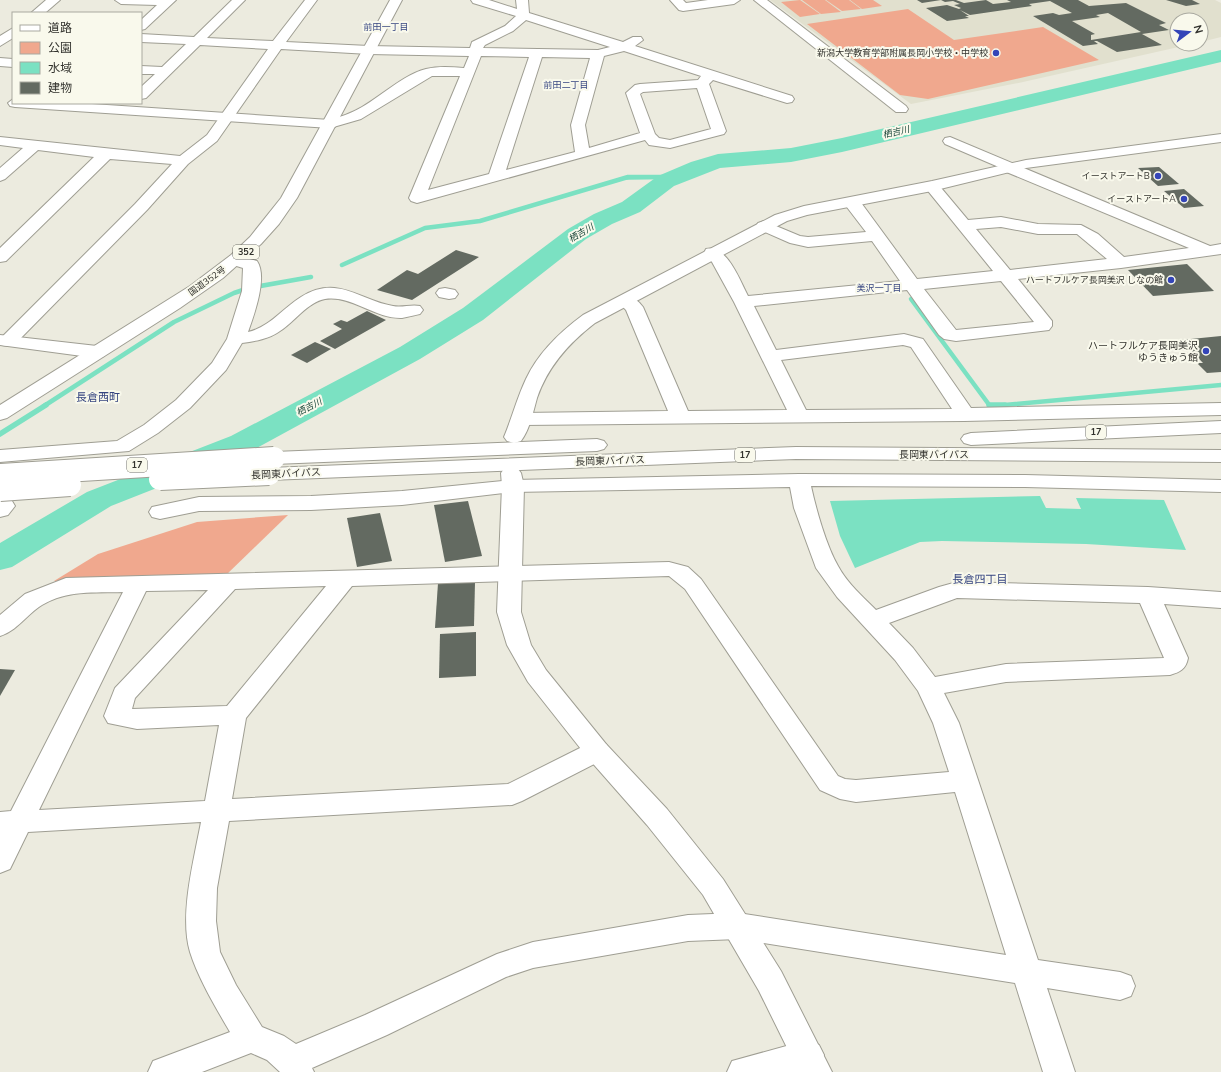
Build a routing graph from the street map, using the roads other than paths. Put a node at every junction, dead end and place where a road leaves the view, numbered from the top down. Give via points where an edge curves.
1 (54, 0) edge
2 (121, 0) edge
3 (239, 0) edge
4 (311, 0) edge
5 (396, 0) edge
6 (477, 0) edge
7 (522, 0) edge
8 (676, 0) edge
9 (734, 0) edge
10 (760, 0) edge
11 (169, 1) edge
12 (38, 12) edge
13 (523, 14) junction
14 (142, 25) edge
15 (12, 33) edge
16 (142, 38) edge
17 (637, 40) dead end
18 (199, 41) junction
19 (0, 42) edge
20 (277, 46) junction
21 (624, 47) junction
22 (369, 50) junction
23 (477, 51) junction
24 (537, 52) junction
25 (598, 54) junction
26 (0, 62) edge
27 (12, 63) edge
28 (142, 70) edge
29 (166, 71) junction
30 (467, 72) junction
31 (704, 73) junction
32 (783, 87) dead end
33 (142, 94) edge
34 (0, 102) edge
35 (12, 103) edge
36 (43, 104) edge
37 (129, 107) edge
38 (901, 109) dead end
39 (226, 118) junction
40 (330, 124) junction
41 (648, 135) junction
42 (1221, 138) edge
43 (0, 141) edge
44 (950, 141) dead end
45 (34, 146) junction
46 (106, 154) junction
47 (583, 154) junction
48 (183, 161) junction
49 (1011, 168) junction
50 (0, 176) edge
51 (496, 176) junction
52 (932, 186) junction
53 (851, 202) junction
54 (963, 225) junction
55 (764, 226) junction
56 (876, 236) junction
57 (1217, 252) edge
58 (712, 253) junction
59 (0, 257) edge
60 (236, 260) junction
61 (1121, 263) junction
62 (1005, 276) junction
63 (912, 285) junction
64 (626, 301) junction
65 (743, 302) junction
66 (414, 310) dead end
67 (236, 339) junction
68 (4, 341) edge
69 (97, 352) junction
70 (770, 356) junction
71 (1221, 409) edge
72 (1, 413) edge
73 (964, 415) junction
74 (680, 416) junction
75 (800, 417) junction
76 (522, 419) junction
77 (1221, 427) edge
78 (514, 438) dead end
79 (971, 439) junction
80 (1221, 441) edge
81 (0, 456) edge
82 (1221, 456) edge
83 (679, 458) junction
84 (272, 466) junction
85 (1221, 468) edge
86 (0, 474) edge
87 (512, 479) junction
88 (798, 480) junction
89 (1221, 486) edge
90 (1, 502) edge
91 (160, 512) dead end
92 (511, 572) junction
93 (345, 579) junction
94 (227, 582) junction
95 (138, 585) junction
96 (1148, 595) junction
97 (1221, 600) edge
98 (872, 621) junction
99 (0, 628) edge
100 (929, 686) junction
101 (234, 716) junction
102 (597, 751) junction
103 (965, 782) junction
104 (217, 811) junction
105 (10, 823) edge
106 (0, 861) edge
107 (738, 926) junction
108 (1027, 972) junction
109 (1120, 986) dead end
110 (251, 1038) junction
111 (812, 1064) edge
112 (295, 1067) edge
113 (164, 1072) edge
114 (743, 1072) edge
115 (1059, 1072) edge

1 - 12 main road
2 - 11 main road
3 - 18 main road
4 - 20 main road
5 - 22 main road, 国道352号 / 352
6 - 13 main road
7 - 13 main road
8 - 9 main road via 683,7
10 - 38 main road
11 - 14 main road
13 - 21 main road
13 - 23 main road via 511,28 476,45
15 - 19 main road
16 - 18 main road
17 - 21 main road
18 - 20 main road
18 - 29 main road
20 - 22 main road
20 - 39 main road
21 - 25 main road
21 - 31 main road
22 - 23 main road
22 - 40 main road, 国道352号 / 352
23 - 24 main road
23 - 30 main road
24 - 25 main road
24 - 51 main road
25 - 47 main road via 578,125
26 - 27 main road
28 - 29 main road
29 - 33 main road
30 - 40 main road via 428,72 354,118
30 - 51 main road via 417,198
31 - 32 main road via 787,98
31 - 41 main road via 640,88 633,93
31 - 41 main road via 719,131 670,144 654,142
34 - 35 main road
36 - 37 main road
37 - 39 main road
39 - 40 main road
39 - 48 main road via 212,138
40 - 60 main road, 国道352号 / 352 via 274,222
41 - 47 main road
42 - 49 main road
43 - 45 main road
44 - 49 main road
45 - 46 main road
45 - 50 main road
46 - 48 main road
46 - 59 main road
47 - 51 main road
48 - 68 main road via 141,207
49 - 52 main road
49 - 57 main road
52 - 53 main road
52 - 54 main road
53 - 55 main road via 804,211
53 - 56 main road
54 - 61 main road via 1008,222 1038,229 1082,230
54 - 62 main road
55 - 56 main road via 796,240 808,242
55 - 58 main road
56 - 63 main road
57 - 61 main road
58 - 64 main road
58 - 65 main road via 719,259
60 - 67 main road via 251,266 251,288
60 - 69 main road, 国道352号 / 352 via 188,295
61 - 62 main road
62 - 63 main road
62 - 63 main road via 1043,321 1043,326 950,335
63 - 65 main road
64 - 74 main road via 634,307
64 - 76 main road via 589,319 570,333 550,356 536,378
65 - 70 main road
66 - 67 main road via 400,313 348,294 322,294 306,302 268,331
67 - 81 main road via 219,366 183,404 152,429 122,447 63,458
68 - 69 main road
69 - 72 main road, 国道352号 / 352
70 - 73 main road via 904,339 917,343 960,404
70 - 75 main road
71 - 73 main road
73 - 75 main road
74 - 75 main road
74 - 76 main road
76 - 78 main road
77 - 79 main road, 17
79 - 80 main road, 長岡東バイパス / 17
79 - 84 main road, 長岡東バイパス / 17 via 624,444
82 - 83 main road, 長岡東バイパス / 17 via 796,453
83 - 84 main road, 長岡東バイパス / 17
83 - 85 main road, 17 via 1076,463
84 - 86 main road, 長岡東バイパス / 17, bridge
84 - 90 main road, 長岡東バイパス / 17, bridge via 113,482
87 - 88 main road
87 - 91 main road via 395,498 311,503 199,504
87 - 92 main road
88 - 89 main road via 1025,481
88 - 98 main road via 805,508 828,568 845,592
92 - 93 main road
92 - 102 main road via 509,612 519,645 537,676
92 - 103 main road via 669,569 680,572 693,584 829,783 840,789 856,791
93 - 94 main road
93 - 101 main road
94 - 95 main road
94 - 101 main road via 124,694 117,716 137,720
95 - 99 main road via 66,586 33,600
95 - 105 main road
96 - 97 main road
96 - 98 main road via 957,590
96 - 100 main road via 1176,658 1175,663 1170,666 1006,673
98 - 100 main road via 904,654
100 - 103 main road via 946,723
101 - 104 main road
102 - 104 main road via 512,794
102 - 107 main road via 657,817 713,887
103 - 108 main road
104 - 105 main road
104 - 110 main road via 203,888 201,921 205,952 225,995
105 - 106 main road
107 - 108 main road
107 - 111 main road via 770,981
107 - 112 main road via 688,928 533,956 496,967
108 - 109 main road
108 - 115 main road
110 - 112 main road via 276,1046
110 - 113 main road
111 - 114 main road

